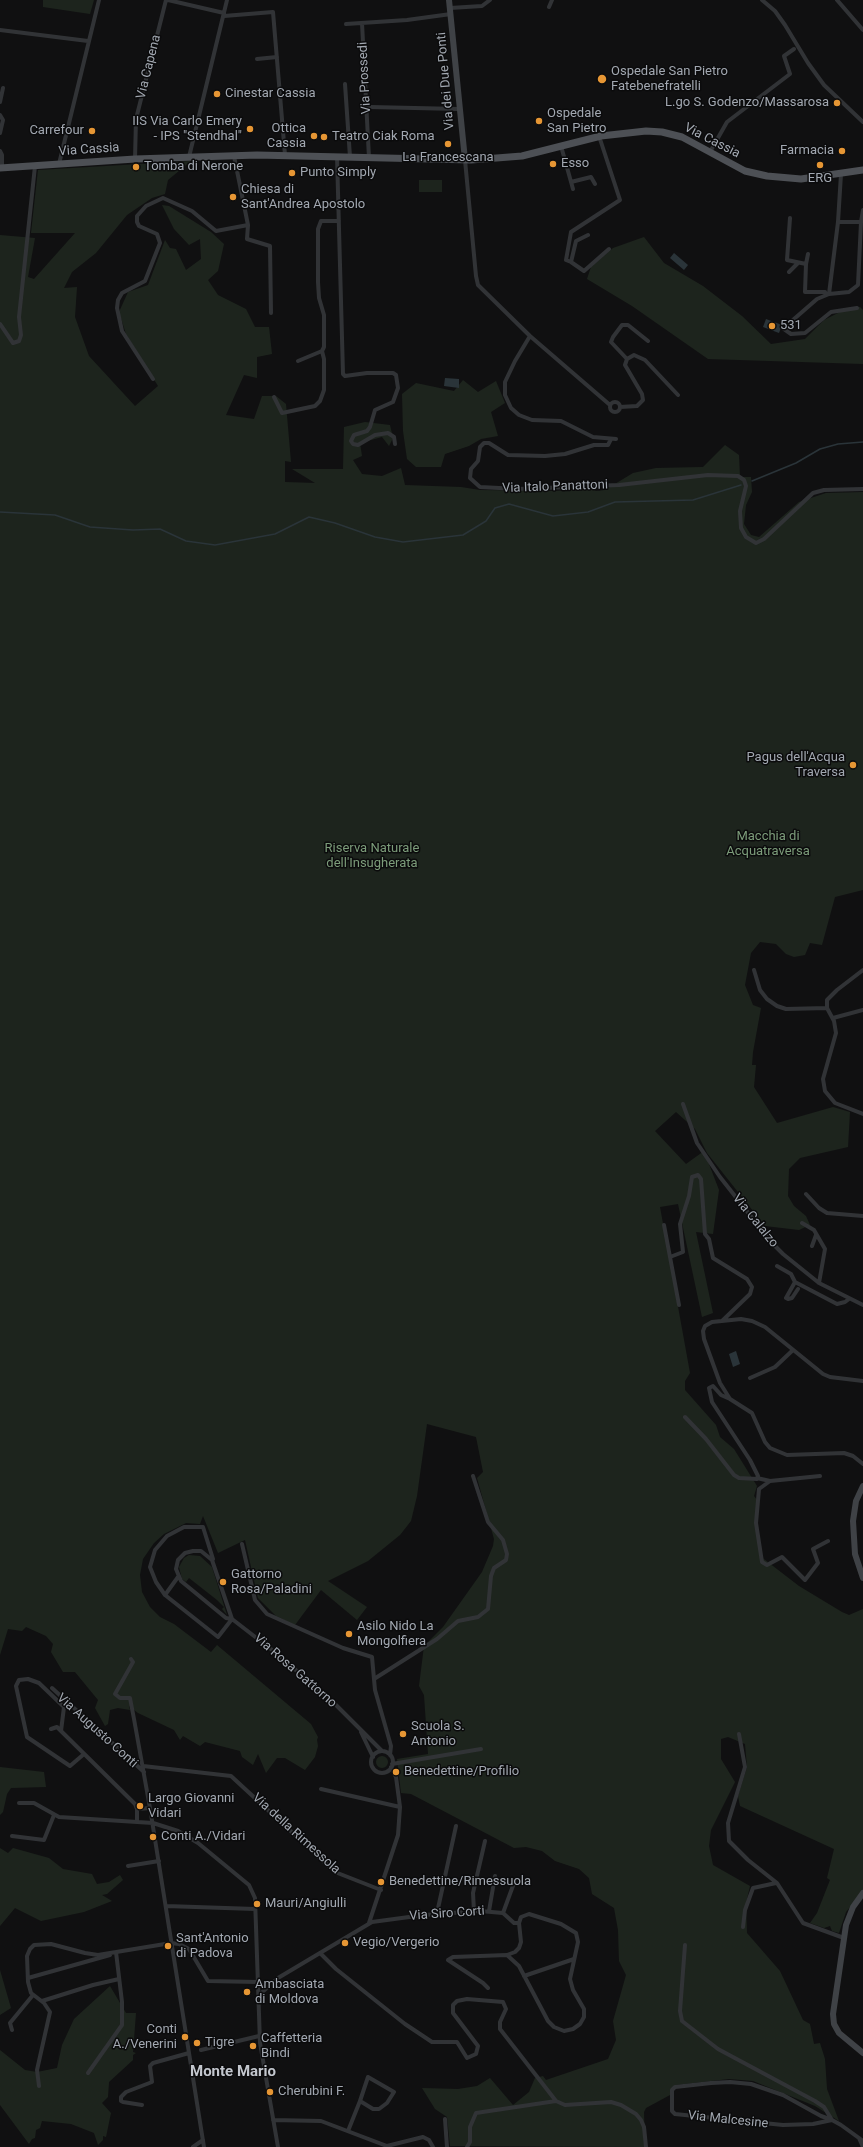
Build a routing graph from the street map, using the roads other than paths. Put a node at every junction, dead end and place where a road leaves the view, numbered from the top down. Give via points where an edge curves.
1 (99, 0) edge
2 (167, 0) edge
3 (227, 0) edge
4 (449, 0) edge
5 (490, 0) edge
6 (552, 0) edge
7 (762, 0) edge
8 (837, 0) edge
9 (549, 7) dead end
10 (450, 11) junction
11 (224, 14) junction
12 (362, 23) junction
13 (346, 24) dead end
14 (0, 30) edge
15 (863, 30) edge
16 (88, 41) junction
17 (794, 49) dead end
18 (277, 57) junction
19 (257, 59) dead end
20 (345, 84) dead end
21 (3, 88) dead end
22 (0, 102) edge
23 (370, 107) dead end
24 (459, 109) junction
25 (0, 115) edge
26 (863, 122) edge
27 (0, 133) edge
28 (599, 136) junction
29 (561, 146) junction
30 (0, 151) edge
31 (710, 152) junction
32 (285, 155) junction
33 (234, 156) junction
34 (337, 156) junction
35 (189, 157) junction
36 (350, 157) junction
37 (369, 158) junction
38 (135, 159) junction
39 (465, 160) junction
40 (59, 164) junction
41 (35, 166) junction
42 (1, 168) edge
43 (863, 170) edge
44 (841, 174) junction
45 (571, 182) junction
46 (595, 184) dead end
47 (573, 189) dead end
48 (863, 210) edge
49 (790, 218) dead end
50 (339, 221) junction
51 (838, 222) junction
52 (860, 222) junction
53 (248, 225) junction
54 (588, 235) dead end
55 (609, 249) dead end
56 (808, 254) dead end
57 (571, 262) junction
58 (798, 263) junction
59 (806, 264) junction
60 (789, 272) dead end
61 (828, 295) junction
62 (857, 308) dead end
63 (271, 313) dead end
64 (0, 324) edge
65 (530, 336) junction
66 (648, 341) dead end
67 (322, 352) junction
68 (627, 359) junction
69 (298, 361) dead end
70 (153, 379) dead end
71 (678, 395) dead end
72 (274, 397) dead end
73 (610, 405) junction
74 (620, 407) junction
75 (395, 444) dead end
76 (863, 489) edge
77 (754, 970) dead end
78 (863, 970) edge
79 (827, 1008) junction
80 (863, 1010) edge
81 (833, 1018) junction
82 (683, 1104) dead end
83 (863, 1114) edge
84 (806, 1194) dead end
85 (863, 1216) edge
86 (802, 1223) dead end
87 (664, 1225) dead end
88 (816, 1235) junction
89 (812, 1246) dead end
90 (670, 1257) junction
91 (778, 1266) dead end
92 (795, 1282) junction
93 (819, 1283) junction
94 (798, 1289) dead end
95 (849, 1299) junction
96 (679, 1305) dead end
97 (863, 1305) edge
98 (722, 1321) junction
99 (793, 1350) junction
100 (750, 1378) dead end
101 (863, 1381) edge
102 (730, 1399) junction
103 (685, 1417) dead end
104 (863, 1464) edge
105 (474, 1476) dead end
106 (820, 1476) dead end
107 (757, 1478) junction
108 (770, 1481) junction
109 (863, 1486) edge
110 (828, 1541) dead end
111 (242, 1544) dead end
112 (214, 1563) junction
113 (178, 1577) junction
114 (863, 1578) edge
115 (165, 1595) junction
116 (232, 1618) junction
117 (131, 1658) dead end
118 (374, 1679) junction
119 (52, 1688) dead end
120 (357, 1726) junction
121 (51, 1729) dead end
122 (61, 1731) junction
123 (739, 1734) dead end
124 (481, 1749) dead end
125 (382, 1751) junction
126 (84, 1754) junction
127 (390, 1755) junction
128 (372, 1757) junction
129 (392, 1765) junction
130 (143, 1766) junction
131 (144, 1773) junction
132 (321, 1789) dead end
133 (19, 1803) dead end
134 (400, 1807) junction
135 (150, 1808) junction
136 (137, 1809) junction
137 (54, 1815) junction
138 (137, 1822) junction
139 (153, 1823) junction
140 (456, 1826) dead end
141 (12, 1836) dead end
142 (485, 1842) dead end
143 (159, 1861) junction
144 (128, 1866) dead end
145 (495, 1876) dead end
146 (514, 1883) dead end
147 (777, 1883) junction
148 (381, 1890) junction
149 (863, 1893) edge
150 (166, 1906) junction
151 (255, 1908) junction
152 (474, 1911) junction
153 (489, 1911) junction
154 (504, 1913) junction
155 (437, 1914) junction
156 (519, 1923) junction
157 (367, 1925) junction
158 (743, 1926) dead end
159 (844, 1938) junction
160 (172, 1943) junction
161 (685, 1945) dead end
162 (116, 1952) junction
163 (321, 1954) junction
164 (507, 1955) junction
165 (574, 1959) junction
166 (524, 1976) junction
167 (28, 1978) junction
168 (119, 1979) junction
169 (258, 1982) junction
170 (488, 1988) dead end
171 (33, 1995) junction
172 (259, 1995) junction
173 (42, 2001) junction
174 (12, 2030) dead end
175 (260, 2036) junction
176 (201, 2050) dead end
177 (189, 2053) junction
178 (863, 2053) edge
179 (88, 2073) dead end
180 (39, 2086) dead end
181 (360, 2101) junction
182 (556, 2101) junction
183 (142, 2105) dead end
184 (445, 2119) dead end
185 (273, 2120) junction
186 (832, 2120) junction
187 (348, 2131) junction
188 (859, 2138) junction
189 (202, 2140) junction
190 (863, 2141) edge
191 (193, 2147) edge
192 (204, 2147) edge
193 (278, 2147) edge
194 (433, 2147) edge
195 (447, 2147) edge
196 (467, 2147) edge
197 (646, 2147) edge
198 (862, 2147) edge

1 - 16 street
2 - 11 street
2 - 38 street, Via Capena via 136,119
3 - 11 street
4 - 10 street, Via dei Due Ponti
5 - 10 street via 482,6
6 - 9 street
7 - 26 street via 778,15 824,85
8 - 15 street
10 - 12 street
10 - 24 street, Via dei Due Ponti
11 - 18 street via 273,12
11 - 35 street
12 - 13 street
12 - 37 street, Via Prossedi
14 - 16 street
16 - 40 street
17 - 31 street via 784,56 790,74 727,122
18 - 19 street
18 - 32 street
20 - 36 street
21 - 22 street
23 - 24 street
24 - 39 street, Via dei Due Ponti
25 - 27 street via 3,120
28 - 29 main road, Via Cassia
28 - 31 main road, Via Cassia via 630,132 662,132 682,137
28 - 57 street via 620,200 571,232 565,258
29 - 39 main road, Via Cassia via 522,156
29 - 45 street
30 - 42 street
31 - 44 main road, Via Cassia via 745,171 767,176 798,179
32 - 33 main road, Via Cassia
32 - 34 main road, Via Cassia
33 - 35 main road, Via Cassia
33 - 53 street
34 - 36 main road, Via Cassia
34 - 50 street
35 - 38 main road, Via Cassia
36 - 37 main road, Via Cassia
37 - 39 main road, Via Cassia
38 - 40 main road, Via Cassia
39 - 65 street via 477,280 484,293
40 - 41 main road, Via Cassia
41 - 42 main road, Via Cassia
41 - 64 street via 19,318 22,335 19,340 13,343
43 - 44 main road, Via Cassia
44 - 51 street
45 - 46 street via 591,177
45 - 47 street
48 - 52 street
49 - 58 street via 787,260
50 - 67 street via 321,221 318,229 319,298 324,314
50 - 75 street via 344,374 345,376 393,373 396,375 398,388 393,402 375,410 367,431 354,435 351,441 358,445 375,435 388,432 394,437
51 - 52 street
51 - 61 street
52 - 61 street via 858,284 849,292
53 - 63 street via 247,239 270,246
53 - 70 street via 216,231 192,211 163,198 146,206 138,214 136,221 139,226 157,234 160,243 145,281 124,291 118,298 117,308 122,331
54 - 57 street via 576,241
55 - 57 street via 584,271
56 - 59 street
58 - 59 street
58 - 60 street
59 - 61 street via 804,290 809,293 825,292
61 - 62 street via 818,299 786,326 785,332 805,333 831,312
65 - 73 street
65 - 76 street, Via Italo Panattoni via 505,382 505,395 511,408 525,418 561,421 584,434 613,439 608,445 594,445 565,454 545,456 508,455 486,443 480,447 478,461 471,469 470,475 472,481 480,487 518,490 619,485 708,475 735,476 743,479 746,488 740,511 741,528 748,539 758,543 813,493
66 - 68 street via 628,325 622,325 611,342
67 - 69 street
67 - 72 street via 324,390 315,406 282,413
68 - 71 street via 635,355 643,358
68 - 74 street via 626,367 643,399 636,406
73 - 74 street via 615,402
73 - 74 street via 613,412 618,411
77 - 79 street via 760,990 777,1006 786,1009
78 - 79 street via 830,996
79 - 81 street
80 - 81 street
81 - 83 street via 836,1036 824,1072 824,1088 835,1103
82 - 93 street, Via Calalzo via 697,1143 720,1177 772,1243
84 - 85 street via 827,1213
86 - 88 street via 811,1228
87 - 90 street
88 - 89 street
88 - 93 street via 825,1252
90 - 96 street
90 - 98 street via 683,1252 680,1224 692,1177 698,1175 702,1179 705,1234 709,1239 713,1258 747,1279 752,1287 750,1294
91 - 92 street via 791,1274
92 - 94 street via 786,1298 792,1298
92 - 95 street via 837,1304
93 - 95 street, Via Calalzo
95 - 97 street, Via Calalzo
98 - 99 street via 741,1319 756,1322
98 - 102 street via 707,1325 703,1336 720,1383
99 - 100 street via 775,1367
99 - 101 street via 826,1376
102 - 104 street via 752,1413 765,1442 776,1452 792,1455 840,1453 853,1456
102 - 107 street via 721,1395 713,1386 709,1388 712,1402 750,1460
103 - 107 street via 734,1475 739,1478
105 - 118 street via 488,1522 503,1540 506,1554 506,1560 494,1568 490,1576 488,1609 478,1617 458,1621 437,1639
106 - 108 street
107 - 108 street
108 - 110 street via 758,1489 756,1523 762,1562 767,1565 782,1557 805,1580 818,1563 813,1549
109 - 114 street via 856,1501 853,1521 855,1554
111 - 118 street via 254,1597 262,1609 270,1616 342,1648 371,1655
112 - 113 street via 202,1552 187,1552 177,1564
112 - 115 street via 203,1527 189,1526 170,1533 158,1545 150,1564 152,1575
112 - 116 street
113 - 115 street
113 - 116 street, Via Rosa Gattorno via 226,1618
115 - 116 street via 218,1637
116 - 120 street, Via Rosa Gattorno via 294,1668
117 - 130 street, Via Augusto Conti via 133,1662 115,1694 120,1698 130,1698
118 - 127 street via 391,1746
119 - 131 street, Via Augusto Conti
120 - 125 street, Via Rosa Gattorno
120 - 128 street, Via Rosa Gattorno
121 - 122 street via 57,1727
122 - 126 street
122 - 126 street via 63,1706 37,1682 28,1678 19,1680 16,1686 27,1737 70,1766
123 - 147 street via 745,1768 728,1823 728,1839 735,1848
124 - 129 street
125 - 127 street
125 - 128 street
126 - 136 street
127 - 129 street
128 - 129 street via 372,1764 377,1771 386,1772
129 - 134 street
130 - 131 street, Via Augusto Conti
130 - 148 street, Via della Rimessola via 231,1776 335,1872
131 - 135 street, Via Augusto Conti
132 - 134 street
133 - 137 street via 34,1803
134 - 148 street via 397,1841
135 - 136 street
135 - 139 street, Via Augusto Conti
136 - 138 street
137 - 138 street
137 - 141 street via 44,1840
138 - 139 street
139 - 143 street
139 - 151 street via 190,1836 235,1873 251,1889 255,1898
140 - 155 street
142 - 152 street via 473,1893
143 - 144 street
143 - 150 street
145 - 153 street
146 - 154 street
147 - 158 street via 753,1888 745,1910
147 - 159 street via 803,1922
148 - 157 street
149 - 159 street via 849,1914
150 - 151 street
150 - 160 street
151 - 169 street
152 - 153 street, Via Siro Corti
152 - 155 street, Via Siro Corti
153 - 154 street, Via Siro Corti
154 - 156 street, Via Siro Corti
155 - 157 street, Via Siro Corti via 380,1920
156 - 164 street via 519,1948
156 - 165 street via 521,1917 529,1914 572,1930 576,1933 578,1942
157 - 163 street, Via Siro Corti
159 - 178 street via 834,2021 842,2037
160 - 162 street
160 - 169 street via 181,1944 189,1949 208,1981
160 - 177 street
161 - 186 street, Via Malcesine via 680,2011 682,2021 718,2049 815,2101 824,2107
162 - 167 street
162 - 167 street via 92,1954 51,1944 37,1944 28,1953
162 - 168 street
163 - 172 street, Via Siro Corti via 275,1980
163 - 182 street via 383,2008 428,2040 439,2043 457,2042 465,2057 474,2056 478,2046 454,2013 452,2006 464,1999 500,2001 506,2008 500,2029
164 - 166 street via 517,1964
164 - 170 street via 453,1957 448,1960 483,1982
165 - 166 street
165 - 166 street via 571,1982 585,2014 580,2024 573,2029 561,2031 550,2023
167 - 171 street
168 - 173 street
168 - 179 street via 122,2026
169 - 172 street
171 - 173 street
171 - 174 street via 10,2022
172 - 175 street
173 - 180 street via 50,2013 37,2070
175 - 176 street
175 - 185 street
177 - 183 street via 152,2064 151,2082 126,2092 121,2097 123,2102
177 - 189 street
181 - 181 street via 373,2109 379,2109 387,2104 394,2092 368,2077
181 - 187 street
182 - 196 street via 476,2112 470,2127 470,2142
182 - 197 street via 565,2105 611,2102 621,2105 641,2120
184 - 195 street
185 - 187 street via 316,2120
185 - 193 street
186 - 186 street, Via Malcesine via 783,2095 745,2083 711,2083 675,2087 672,2090 672,2111 675,2114 783,2125 813,2124
186 - 188 street, Via Malcesine
187 - 194 street via 387,2146 423,2137 429,2140
188 - 190 street, Via Malcesine
188 - 198 street
189 - 191 street
189 - 192 street

